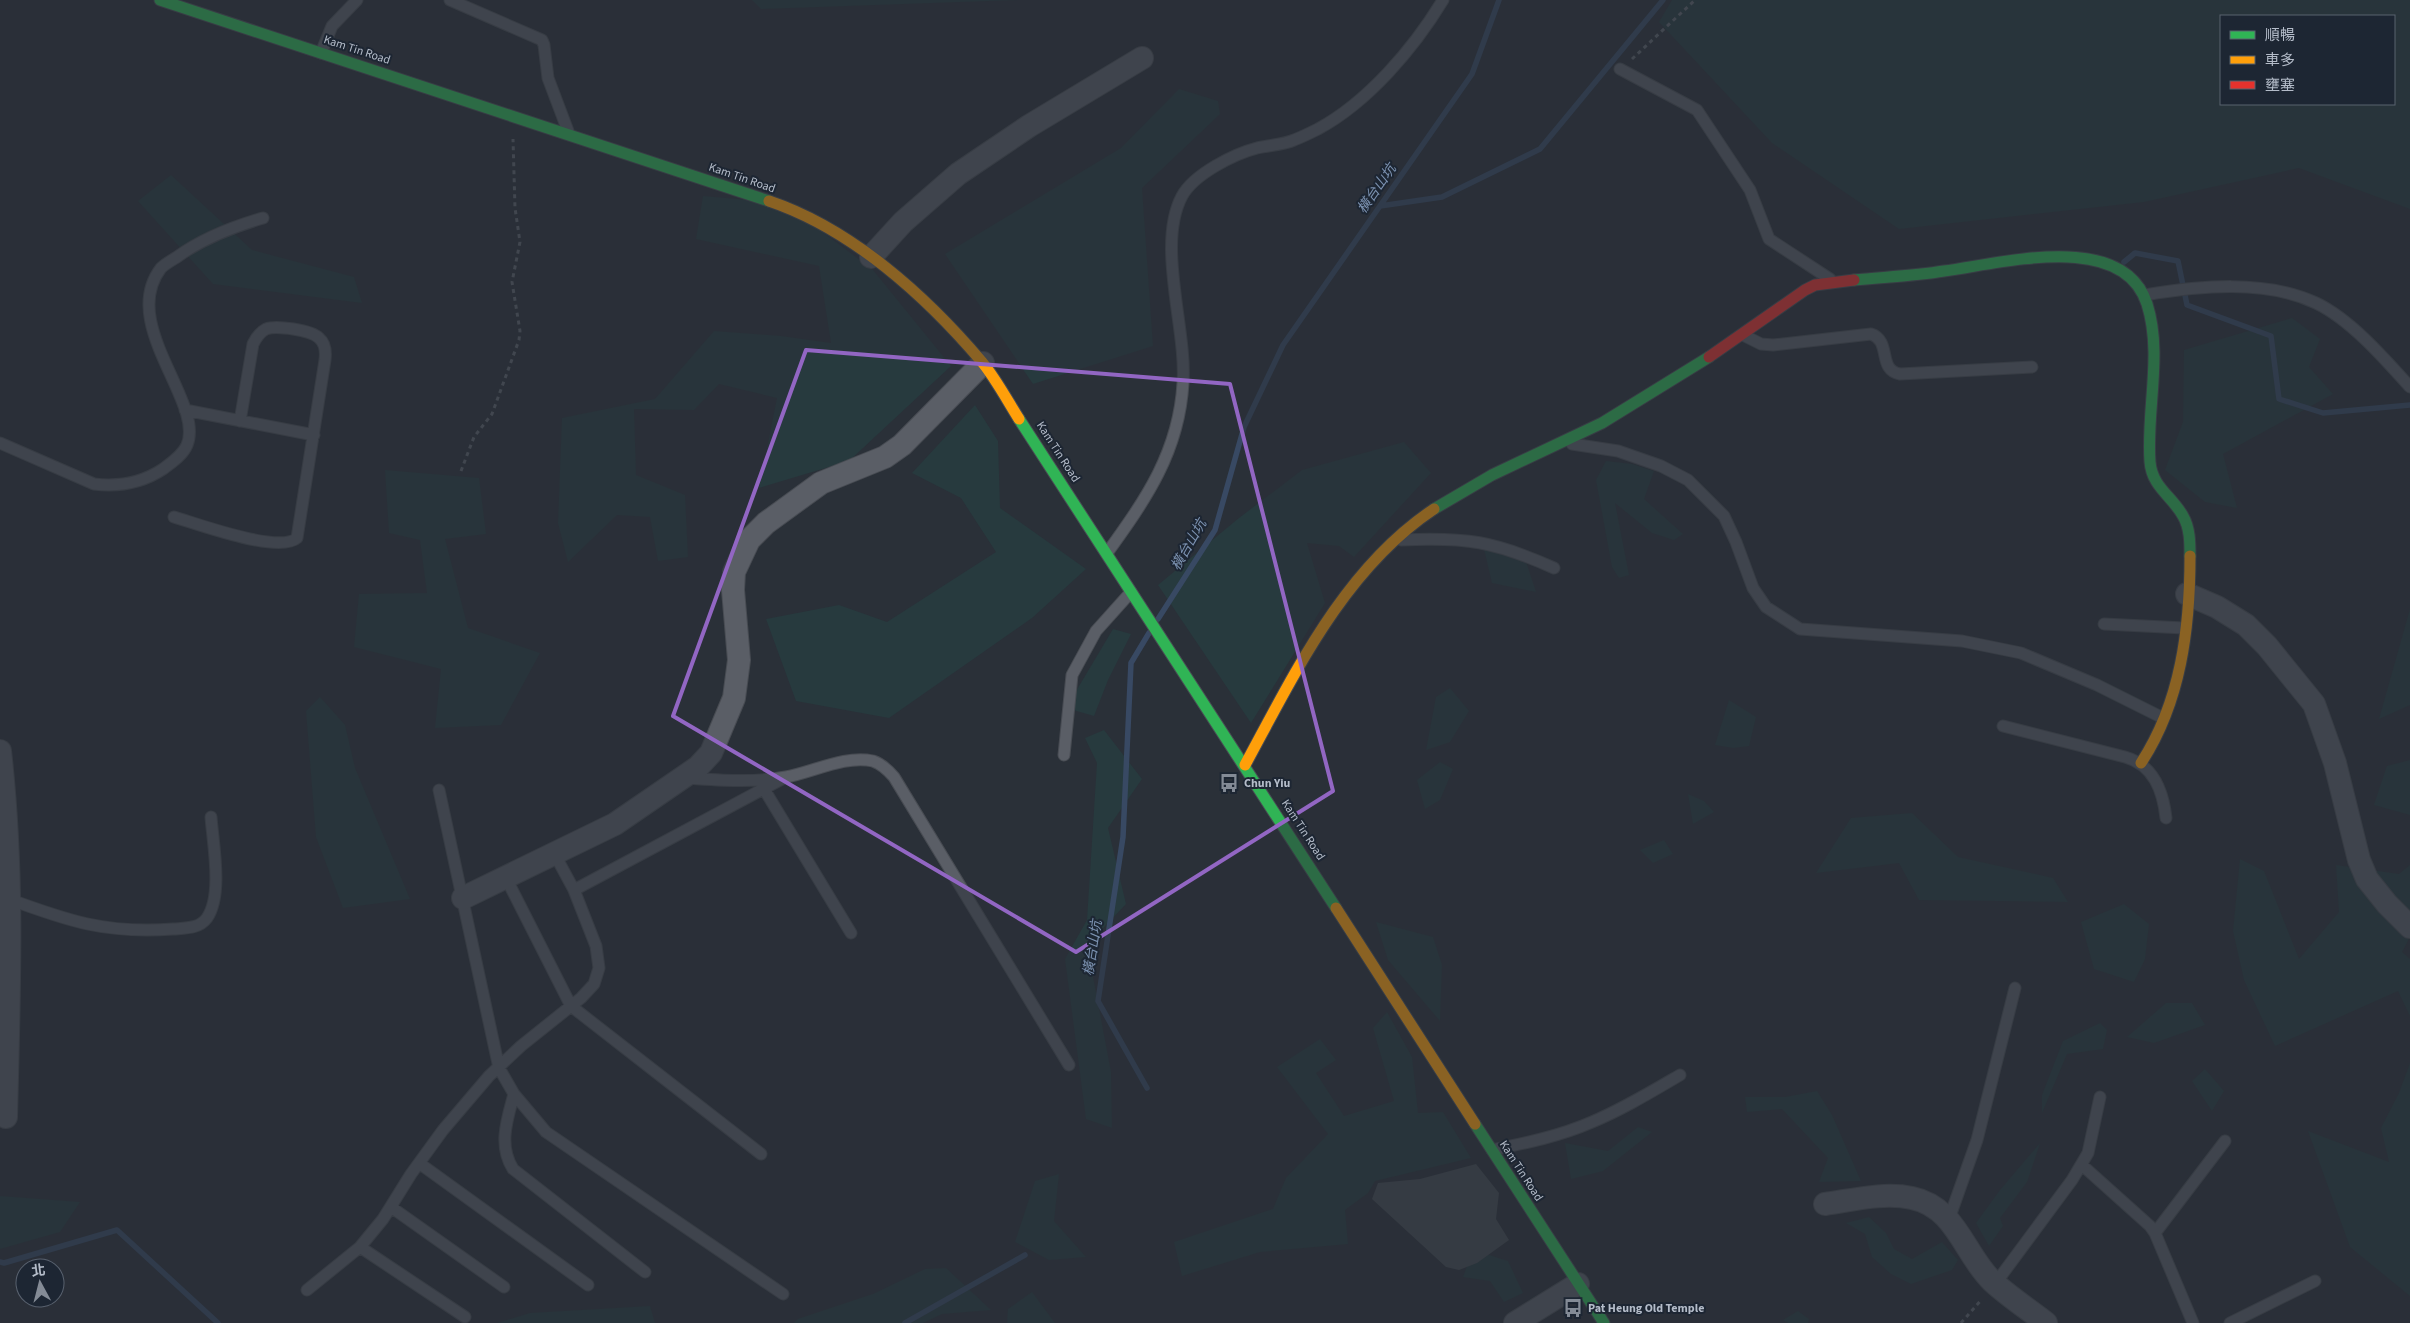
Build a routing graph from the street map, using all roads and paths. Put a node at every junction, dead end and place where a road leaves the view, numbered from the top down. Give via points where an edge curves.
1 (160, 0) edge
2 (357, 0) edge
3 (450, 0) edge
4 (1443, 0) edge
5 (1695, 0) edge
6 (320, 53) junction
7 (1142, 58) dead end
8 (1620, 69) joint
9 (513, 116) junction
10 (570, 135) junction
11 (263, 218) dead end
12 (871, 257) junction
13 (1834, 282) junction
14 (2145, 296) junction
15 (1742, 334) junction
16 (983, 363) junction
17 (2032, 367) dead end
18 (2410, 387) edge
19 (185, 410) junction
20 (240, 421) junction
21 (314, 435) junction
22 (0, 443) edge
23 (1563, 443) junction
24 (461, 471) dead end
25 (174, 518) dead end
26 (1394, 540) junction
27 (1107, 553) junction
28 (1554, 568) dead end
29 (1132, 592) junction
30 (2188, 594) junction
31 (2104, 624) dead end
32 (2184, 628) junction
33 (2163, 718) junction
34 (2003, 726) dead end
35 (0, 751) edge
36 (1064, 755) dead end
37 (2141, 763) junction
38 (1245, 765) junction
39 (785, 777) junction
40 (686, 778) junction
41 (764, 789) junction
42 (439, 790) dead end
43 (211, 817) dead end
44 (2166, 818) dead end
45 (554, 853) junction
46 (506, 878) junction
47 (574, 890) junction
48 (5, 898) edge
49 (463, 898) junction
50 (2410, 927) edge
51 (851, 933) dead end
52 (2015, 988) dead end
53 (571, 1006) junction
54 (1069, 1065) dead end
55 (499, 1068) junction
56 (1680, 1075) dead end
57 (514, 1094) junction
58 (2100, 1097) dead end
59 (6, 1117) dead end
60 (2226, 1142) dead end
61 (1492, 1150) junction
62 (761, 1154) dead end
63 (419, 1163) junction
64 (2082, 1165) junction
65 (1825, 1204) dead end
66 (390, 1207) junction
67 (1948, 1219) junction
68 (2155, 1233) junction
69 (360, 1247) junction
70 (645, 1272) dead end
71 (2315, 1281) dead end
72 (588, 1284) dead end
73 (1578, 1284) junction
74 (1995, 1284) junction
75 (504, 1287) dead end
76 (307, 1290) dead end
77 (783, 1294) dead end
78 (465, 1317) dead end
79 (1515, 1323) edge
80 (1604, 1323) edge
81 (1961, 1323) edge
82 (2046, 1323) edge
83 (2193, 1323) edge
84 (2230, 1323) edge

1 - 6 main road, Kam Tin Road
2 - 6 lane via 332,26
3 - 10 lane via 542,40 548,78
4 - 27 lane via 1401,58 1369,92 1320,128 1293,141 1256,148 1214,168 1194,182 1182,196 1172,233 1184,382 1179,415 1160,474
5 - 8 path
6 - 9 main road, Kam Tin Road
7 - 12 street via 1029,126 958,174 903,222
8 - 13 lane via 1697,110 1750,190 1769,239
9 - 10 main road, Kam Tin Road
9 - 24 path via 515,208 520,242 512,282 519,340 492,414 474,438
10 - 12 main road, Kam Tin Road via 774,203 834,232
11 - 19 lane via 192,245 162,268 152,288 152,328
12 - 16 main road, Kam Tin Road via 933,310
13 - 14 main road via 2067,258 2105,262 2118,267 2129,274
13 - 15 main road via 1799,292
14 - 18 lane via 2174,290 2247,288 2280,291 2316,303 2374,348
14 - 30 main road via 2153,330 2150,466 2156,485 2187,523
15 - 17 lane via 1762,344 1773,345 1871,334 1882,343 1887,366 1900,374
15 - 23 main road via 1617,415
16 - 27 main road, Kam Tin Road
16 - 40 street via 902,445 885,457 808,491 749,540 734,572 739,660 734,698 711,753
19 - 20 lane
19 - 22 lane via 189,437 180,455 149,478 125,484 94,484
20 - 21 lane
20 - 21 lane via 257,336 266,329 277,327 312,333 320,338 326,354
21 - 25 lane via 299,533 293,541 264,542
23 - 26 main road via 1476,483
23 - 33 lane via 1618,451 1661,466 1688,480 1724,516 1753,588 1766,607 1800,629 1962,641 2021,653 2097,685
26 - 28 lane via 1445,538 1480,541 1514,550
26 - 38 main road via 1337,608 1306,655
27 - 29 main road, Kam Tin Road
29 - 36 lane via 1096,631 1072,675
29 - 38 main road, Kam Tin Road
30 - 32 main road
30 - 50 street via 2246,625 2314,704 2335,763 2359,860 2367,878
31 - 32 lane
32 - 33 main road via 2181,665
33 - 37 main road
34 - 37 lane via 2125,756
35 - 48 street via 5,795
37 - 44 lane via 2160,787
38 - 61 main road, Kam Tin Road
39 - 40 lane via 744,781
39 - 41 lane
39 - 54 lane via 839,762 873,761 884,766 894,777
40 - 45 street via 615,824
41 - 47 lane
41 - 51 lane
42 - 49 lane
43 - 48 lane via 216,891 208,917 199,926 122,930 85,925
45 - 46 street
45 - 47 lane
46 - 49 street
46 - 53 lane
47 - 53 lane via 596,946 599,968 594,984
48 - 59 street
49 - 55 lane
52 - 67 lane via 1980,1131
53 - 55 lane
53 - 62 lane
55 - 57 lane
55 - 63 lane via 443,1130
56 - 61 lane via 1640,1100 1591,1122 1548,1138
57 - 70 lane via 504,1142 506,1158 513,1169
57 - 77 lane via 546,1132
58 - 64 lane via 2094,1135
60 - 68 lane
61 - 73 main road, Kam Tin Road
63 - 66 lane
63 - 72 lane
64 - 68 lane via 2142,1217
64 - 74 lane
65 - 67 street via 1878,1197 1913,1198 1932,1206
66 - 69 lane
66 - 75 lane
67 - 74 street
68 - 83 lane
69 - 76 lane
69 - 78 lane
71 - 84 lane
73 - 79 street
73 - 80 main road, Kam Tin Road
74 - 81 path
74 - 82 street

